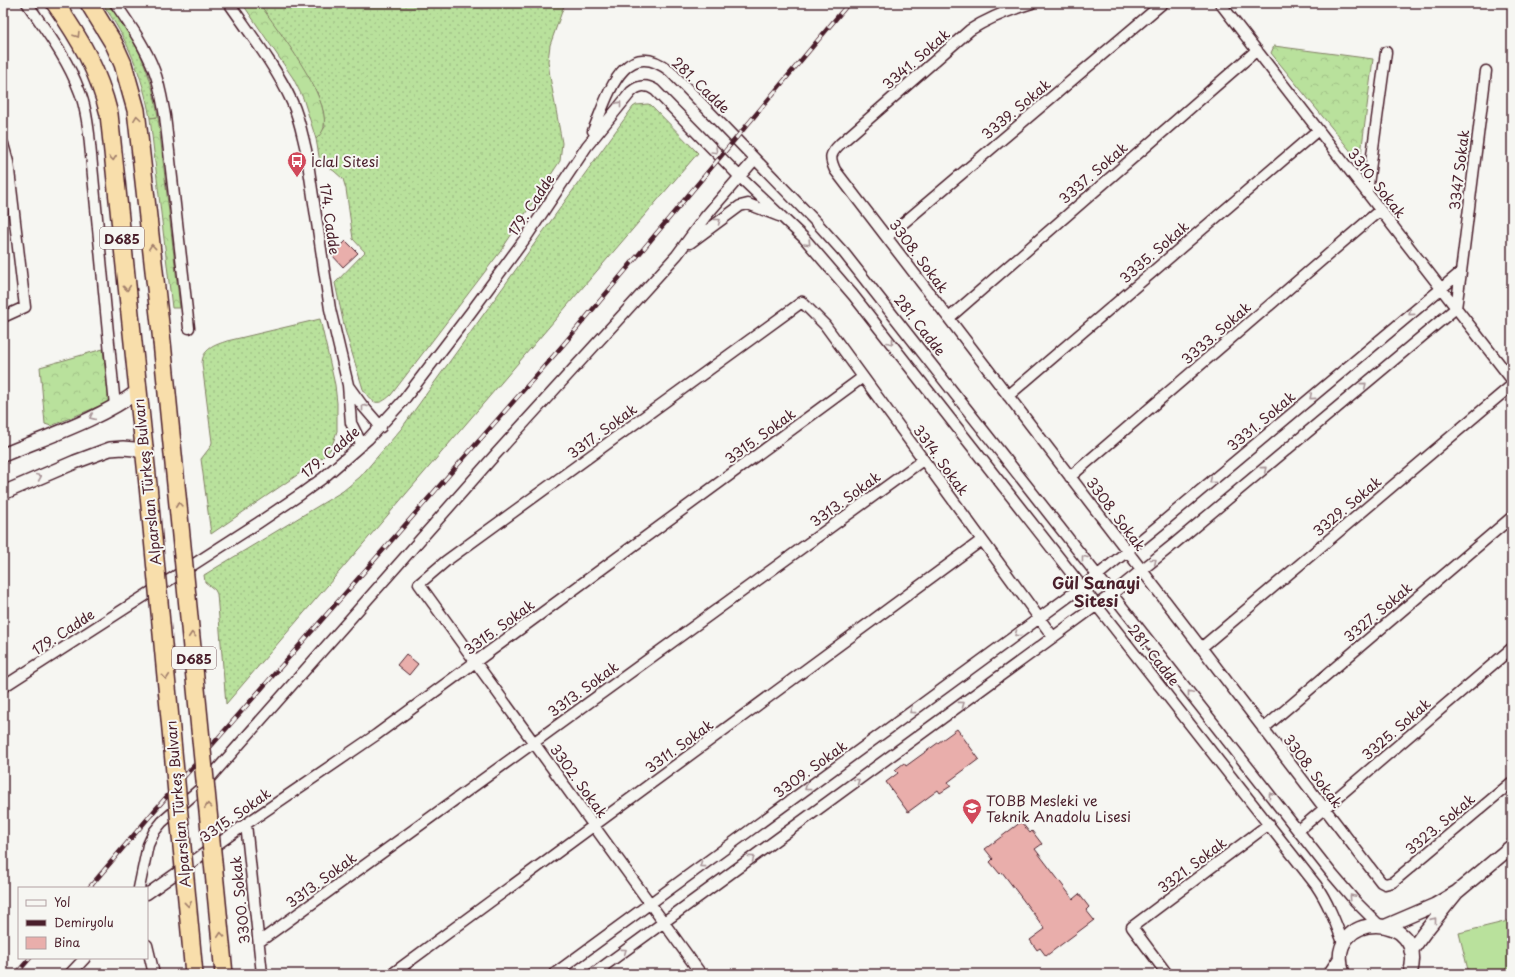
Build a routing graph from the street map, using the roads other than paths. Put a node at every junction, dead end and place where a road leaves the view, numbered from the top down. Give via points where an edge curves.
1 (27, 3) edge
2 (55, 3) edge
3 (89, 3) edge
4 (115, 3) edge
5 (229, 3) edge
6 (1032, 3) edge
7 (1163, 3) edge
8 (1220, 3) edge
9 (1257, 50) junction
10 (1386, 52) dead end
11 (1486, 71) dead end
12 (1318, 130) junction
13 (3, 144) edge
14 (586, 146) junction
15 (831, 156) joint
16 (755, 160) junction
17 (740, 177) junction
18 (1367, 192) junction
19 (1380, 210) junction
20 (784, 218) junction
21 (887, 237) junction
22 (677, 254) junction
23 (1461, 272) junction
24 (1441, 288) junction
25 (802, 302) joint
26 (1456, 308) junction
27 (3, 317) edge
28 (949, 318) junction
29 (189, 328) dead end
30 (863, 377) junction
31 (1512, 380) edge
32 (348, 385) junction
33 (1512, 385) edge
34 (138, 391) junction
35 (1008, 396) junction
36 (115, 406) junction
37 (381, 426) junction
38 (362, 445) junction
39 (145, 453) junction
40 (3, 455) edge
41 (924, 460) junction
42 (1070, 477) junction
43 (3, 493) edge
44 (1512, 517) edge
45 (982, 540) junction
46 (1127, 552) junction
47 (1142, 571) junction
48 (1098, 575) junction
49 (419, 584) joint
50 (1082, 586) junction
51 (1112, 594) junction
52 (1097, 605) junction
53 (1039, 618) junction
54 (1053, 637) junction
55 (1201, 648) junction
56 (1512, 648) edge
57 (475, 662) junction
58 (3, 687) edge
59 (1263, 729) junction
60 (534, 742) junction
61 (1512, 782) edge
62 (1324, 810) junction
63 (246, 824) junction
64 (1269, 824) junction
65 (594, 826) junction
66 (1298, 831) junction
67 (1512, 846) edge
68 (1385, 884) joint
69 (140, 887) edge
70 (1457, 892) junction
71 (148, 893) edge
72 (650, 903) junction
73 (663, 922) junction
74 (1383, 926) junction
75 (259, 942) junction
76 (1344, 945) junction
77 (148, 949) edge
78 (1412, 955) junction
79 (84, 959) edge
80 (1340, 959) junction
81 (70, 974) edge
82 (154, 974) edge
83 (194, 974) edge
84 (224, 974) edge
85 (262, 974) edge
86 (392, 974) edge
87 (554, 974) edge
88 (592, 974) edge
89 (701, 974) edge
90 (1167, 974) edge
91 (1330, 974) edge
92 (1343, 974) edge
93 (1410, 974) edge
94 (1418, 974) edge

1 - 36 street via 69,68 86,113
2 -> 34 highway, Alparslan Türkeş Bulvarı / D685 via 91,60 109,114
84 -> 3 highway, Alparslan Türkeş Bulvarı / D685, bridge via 162,342 136,110 123,64
4 - 29 street via 147,53 160,88
5 - 32 street, 174. Cadde via 285,87 300,124 330,309
6 - 15 street, 3341. Sokak via 987,19 970,30 840,144
7 - 21 street, 3339. Sokak
8 - 9 street, 3310. Sokak
9 - 12 street, 3310. Sokak
9 - 28 street, 3337. Sokak
10 - 18 street
11 - 23 street, 3347 Sokak
12 - 18 street, 3310. Sokak
12 - 35 street, 3335. Sokak
13 - 27 street via 8,162 25,307
14 - 16 street, 281. Cadde via 622,71 634,62 646,60 670,72
14 -> 17 street, 281. Cadde via 630,92 638,86 646,86 654,90
14 - 37 street, 179. Cadde via 501,273
15 - 21 street, 3308. Sokak via 835,170
16 - 17 street
48 -> 16 street, 281. Cadde via 844,253
17 - 20 street, 281. Cadde
17 - 22 street
18 - 19 street, 3310. Sokak
19 - 24 street, 3310. Sokak
19 - 42 street, 3333. Sokak
22 -> 20 street via 740,206 748,204
20 -> 50 street, 281. Cadde via 854,295
21 - 28 street, 3308. Sokak
22 - 69 street via 200,789 158,827 148,845
23 - 24 street, 3331. Sokak
23 - 26 street, 3347 Sokak
24 - 26 street, 3310. Sokak
24 -> 46 street, 3331. Sokak
25 - 30 street, 3314. Sokak via 825,325
25 - 49 street, 3317. Sokak via 446,561
26 - 31 street, 3310. Sokak
47 -> 26 street
28 - 35 street, 3308. Sokak
30 - 41 street, 3314. Sokak
30 - 57 street, 3315. Sokak
37 -> 32 street
32 - 38 street via 351,423
33 - 55 street, 3329. Sokak
34 - 36 street
34 - 39 highway, Alparslan Türkeş Bulvarı / D685
35 - 42 street, 3308. Sokak
36 -> 40 street
37 - 38 street, 179. Cadde
38 - 58 street, 179. Cadde via 323,478 265,519
43 -> 39 street via 110,449 134,449
39 -> 83 highway, Alparslan Türkeş Bulvarı / D685, bridge
41 - 45 street, 3314. Sokak
41 - 60 street, 3313. Sokak
42 - 46 street, 3308. Sokak
44 - 59 street, 3327. Sokak
45 - 53 street, 3314. Sokak
45 - 65 street, 3311. Sokak
46 - 47 street, 3308. Sokak
46 - 48 street, 3331. Sokak
47 - 51 street
47 - 55 street, 3308. Sokak
48 - 50 street, 3331. Sokak
48 - 51 street, 281. Cadde
49 - 57 street, 3302. Sokak
50 - 52 street, 281. Cadde
50 - 53 street, 3309. Sokak
51 - 52 street
66 -> 51 street, 281. Cadde
52 - 54 street
52 - 64 street, 281. Cadde
53 - 54 street, 3314. Sokak
53 -> 72 street, 3309. Sokak
73 -> 54 street
55 - 59 street, 3308. Sokak
56 - 62 street, 3325. Sokak
57 - 60 street, 3302. Sokak
57 - 63 street, 3315. Sokak
59 - 62 street, 3308. Sokak
60 - 65 street, 3302. Sokak
60 - 75 street, 3313. Sokak
61 - 68 street, 3323. Sokak via 1393,882
62 - 66 street, 3325. Sokak
62 - 68 street, 3308. Sokak via 1377,879
63 - 71 street, 3315. Sokak
63 - 75 street, 3300. Sokak
64 - 76 street, 281. Cadde via 1326,899
64 - 90 street, 3321. Sokak via 1132,927
65 - 72 street, 3302. Sokak
65 - 86 street, 3311. Sokak
74 -> 66 street, 281. Cadde via 1344,888
67 - 70 street
70 - 74 street via 1435,905
78 -> 70 street via 1424,933
72 - 73 street, 3302. Sokak
72 - 87 street, 3309. Sokak
88 -> 73 street
73 - 89 street, 3302. Sokak
74 - 76 street via 1358,930
74 - 78 street via 1399,933 1408,944
75 - 85 street, 3300. Sokak
76 - 80 street
77 - 82 street
78 - 93 street
78 - 94 street
79 - 81 street
80 - 91 street
80 - 92 street

